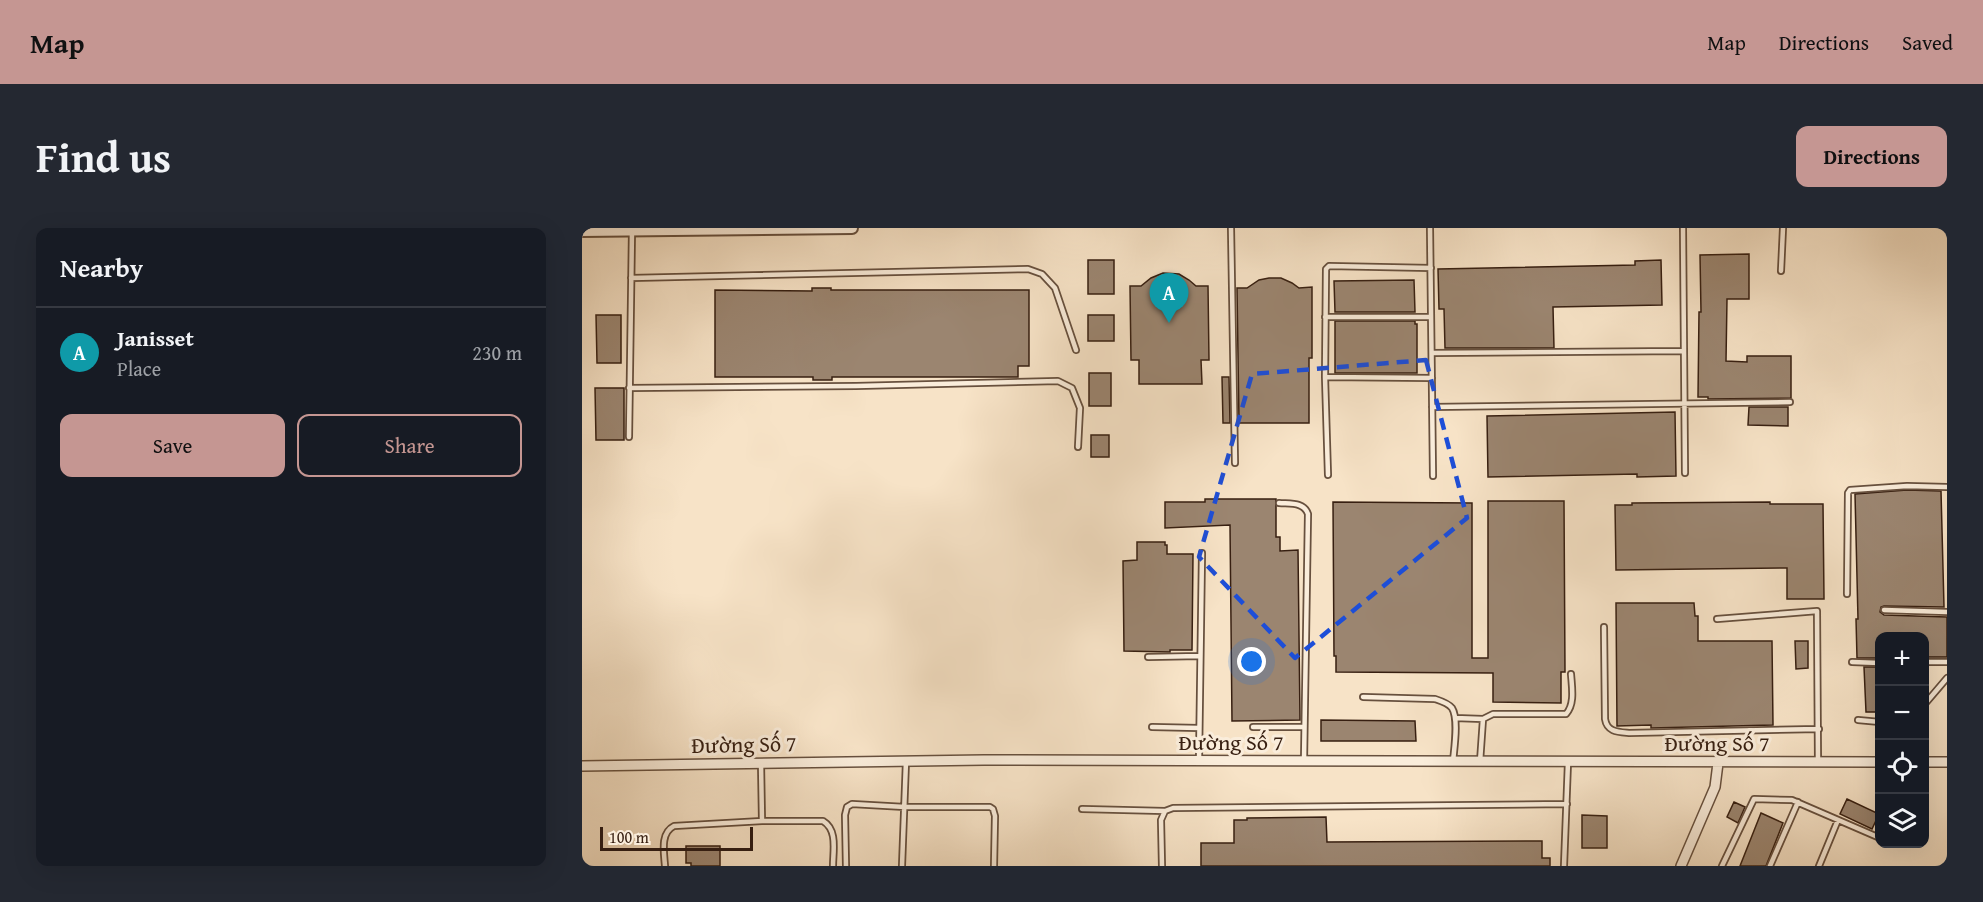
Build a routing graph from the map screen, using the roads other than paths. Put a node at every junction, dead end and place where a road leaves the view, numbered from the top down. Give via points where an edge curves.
1 (852, 228) edge
2 (1231, 228) edge
3 (1430, 228) edge
4 (1683, 228) edge
5 (1783, 228) edge
6 (632, 230) junction
7 (582, 231) edge
8 (1431, 268) junction
9 (1781, 271) dead end
10 (631, 278) junction
11 (1325, 317) junction
12 (1431, 317) junction
13 (1076, 350) dead end
14 (1684, 351) junction
15 (1432, 353) junction
16 (1325, 377) junction
17 (1432, 378) junction
18 (629, 388) junction
19 (1790, 402) dead end
20 (1684, 403) junction
21 (1432, 407) junction
22 (629, 436) dead end
23 (1078, 447) dead end
24 (1235, 463) dead end
25 (1685, 473) dead end
26 (1328, 475) dead end
27 (1433, 476) dead end
28 (1947, 487) edge
29 (1279, 503) dead end
30 (1202, 553) dead end
31 (1847, 594) dead end
32 (1884, 610) dead end
33 (1947, 612) edge
34 (1718, 619) dead end
35 (1604, 627) dead end
36 (1200, 656) junction
37 (1148, 657) dead end
38 (1852, 662) dead end
39 (1929, 662) edge
40 (1947, 662) edge
41 (1875, 663) edge
42 (1571, 674) dead end
43 (1947, 678) edge
44 (1363, 697) dead end
45 (1929, 699) edge
46 (1455, 718) junction
47 (1483, 719) junction
48 (1857, 720) dead end
49 (1875, 722) edge
50 (1152, 726) dead end
51 (1253, 727) dead end
52 (1304, 727) junction
53 (1199, 728) junction
54 (1819, 729) junction
55 (906, 761) junction
56 (1199, 761) junction
57 (1304, 761) junction
58 (1453, 762) junction
59 (1480, 762) junction
60 (1568, 762) junction
61 (1818, 762) junction
62 (1875, 762) edge
63 (1929, 762) edge
64 (1947, 762) edge
65 (761, 763) junction
66 (1718, 763) junction
67 (582, 766) edge
68 (1798, 802) junction
69 (1567, 804) junction
70 (904, 807) junction
71 (1082, 809) dead end
72 (1165, 811) junction
73 (1838, 820) junction
74 (762, 822) junction
75 (1875, 836) edge
76 (664, 866) edge
77 (833, 866) edge
78 (846, 866) edge
79 (902, 866) edge
80 (994, 866) edge
81 (1162, 866) edge
82 (1564, 866) edge
83 (1682, 866) edge
84 (1722, 866) edge
85 (1770, 866) edge
86 (1819, 866) edge

1 - 6 street
2 - 24 lane
3 - 8 lane
4 - 14 lane
5 - 9 lane
6 - 7 street
6 - 10 lane
8 - 11 lane via 1329,266 1325,273
8 - 12 lane
10 - 13 lane via 1028,269 1042,274 1055,288
10 - 18 lane
11 - 12 lane
11 - 16 lane
12 - 15 lane
14 - 15 lane
14 - 20 lane
15 - 17 lane
16 - 17 lane
16 - 26 lane
17 - 21 lane
18 - 22 lane
18 - 23 lane via 1058,381 1072,388 1080,408
19 - 20 lane
20 - 21 lane
20 - 25 lane
21 - 27 lane
28 - 31 lane via 1850,490
29 - 52 lane via 1302,505 1308,514
30 - 36 lane
32 - 33 lane
34 - 54 lane via 1817,611
35 - 54 lane via 1605,719 1610,729 1629,733
36 - 37 lane
36 - 53 lane
38 - 41 lane
39 - 40 lane
42 - 47 lane via 1572,699 1566,714 1493,714
43 - 45 lane
44 - 46 lane via 1435,699 1452,707
46 - 47 lane
46 - 58 lane
47 - 59 lane
48 - 49 lane
50 - 53 lane
51 - 52 lane
52 - 57 lane
53 - 56 lane
54 - 61 lane
55 - 56 street, Đường Số 7
55 - 65 street, Đường Số 7
55 - 70 lane
56 - 57 street, Đường Số 7
57 - 58 street, Đường Số 7
58 - 59 street, Đường Số 7
59 - 60 street, Đường Số 7
60 - 66 street, Đường Số 7
60 - 69 lane
61 - 62 street, Đường Số 7
61 - 66 street, Đường Số 7
63 - 64 street
65 - 67 street, Đường Số 7
65 - 74 lane
66 - 83 street via 1715,787
68 - 73 lane
68 - 84 lane via 1754,799
68 - 85 lane
69 - 72 lane
69 - 82 lane
70 - 78 lane via 847,807
70 - 79 lane
70 - 80 lane via 993,809
71 - 72 lane
72 - 81 lane via 1161,820
73 - 75 lane
73 - 86 lane
74 - 76 lane via 674,826 665,835
74 - 77 lane via 823,821 830,825

